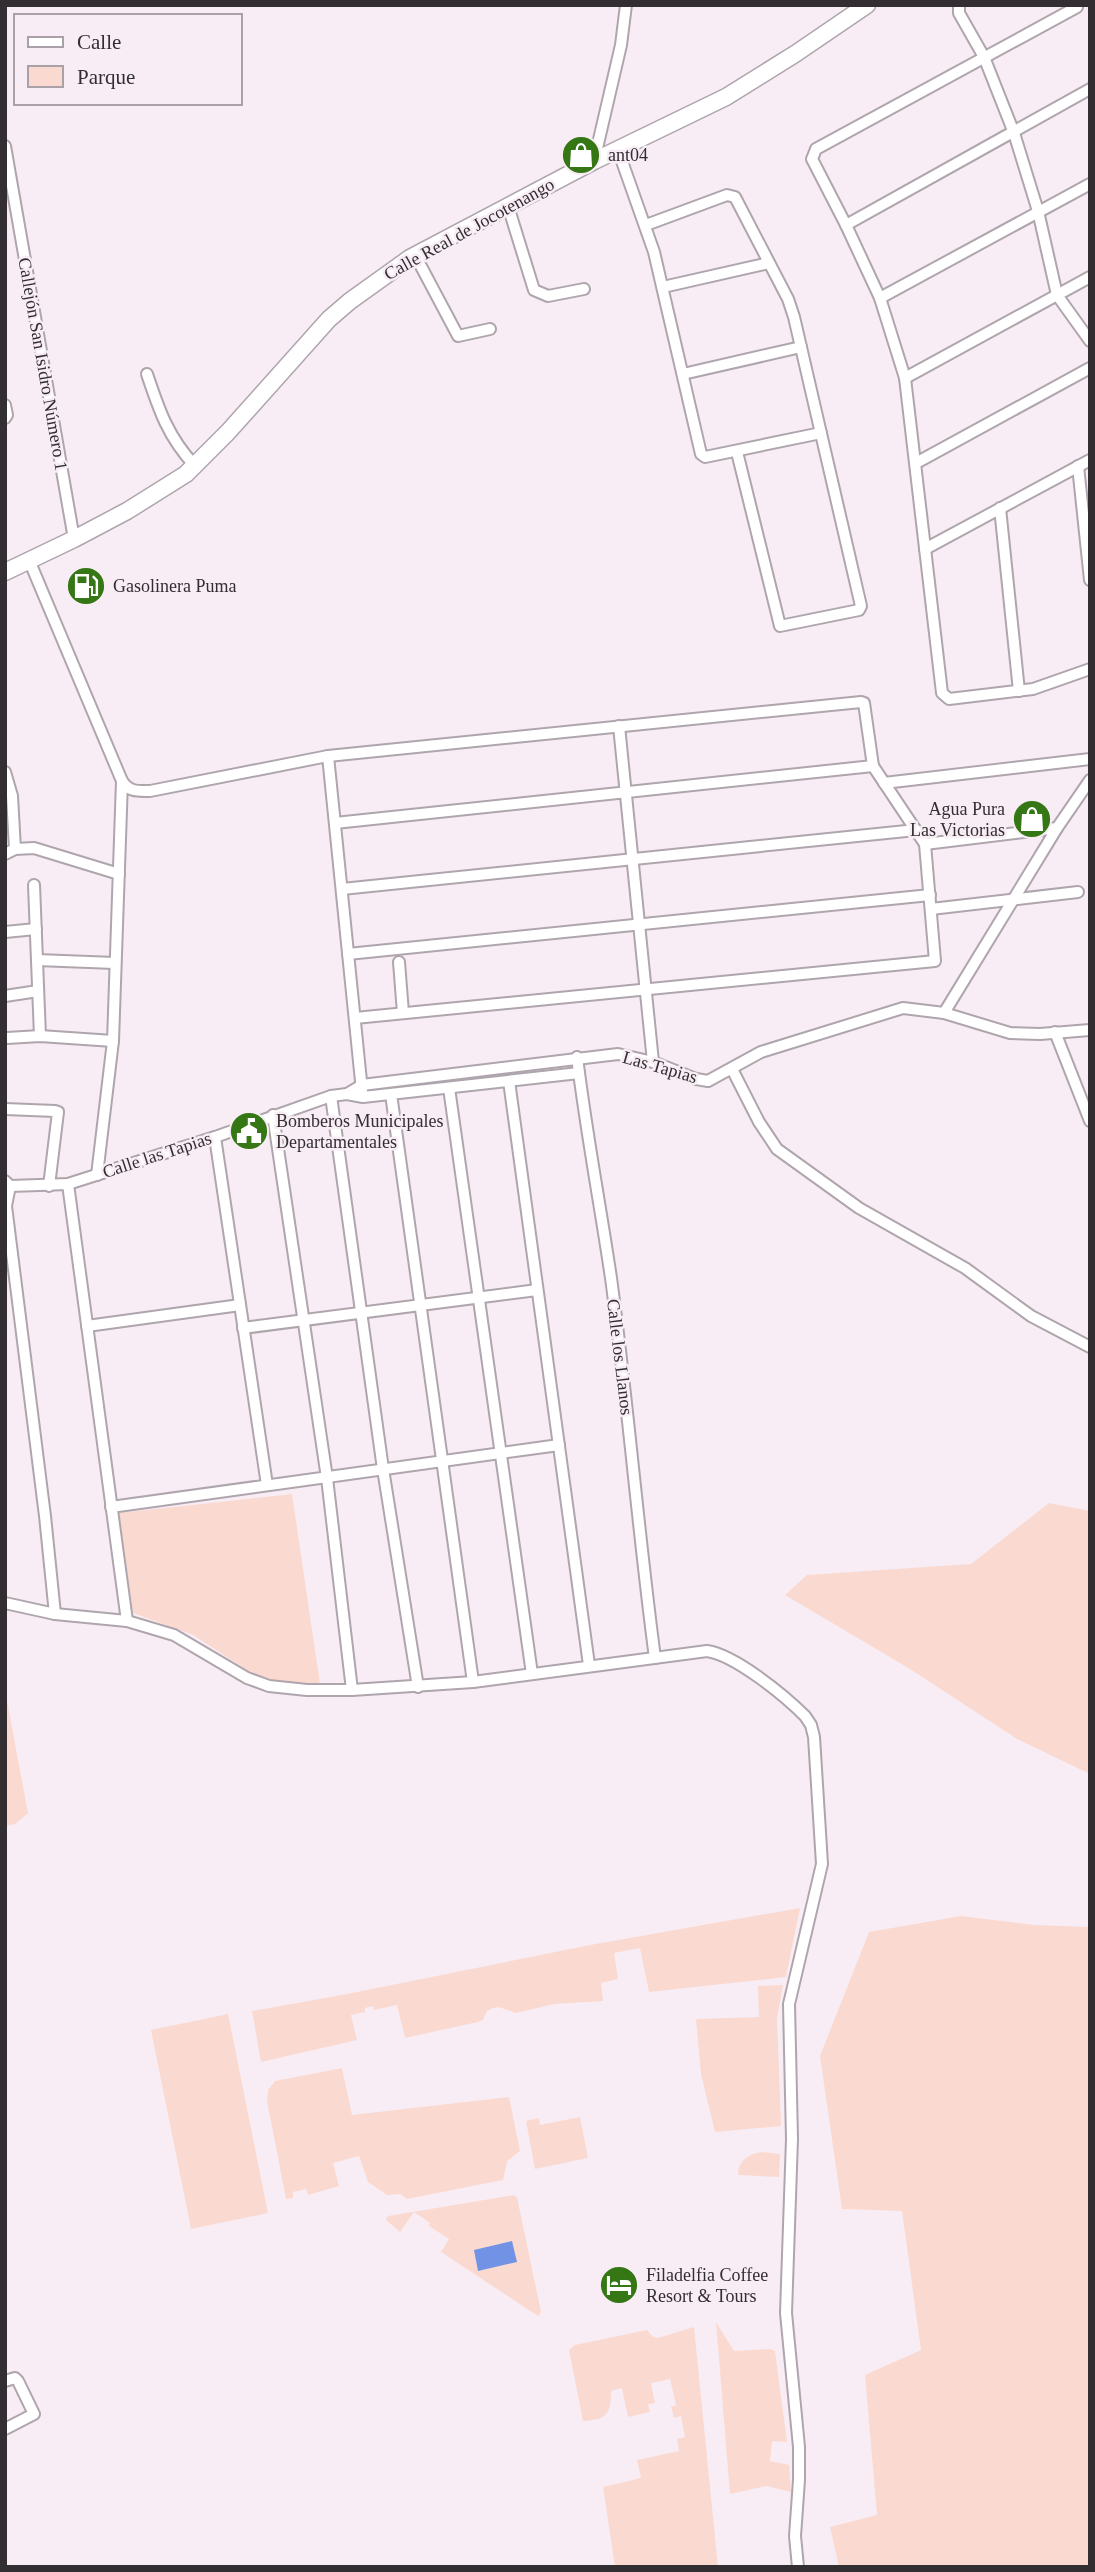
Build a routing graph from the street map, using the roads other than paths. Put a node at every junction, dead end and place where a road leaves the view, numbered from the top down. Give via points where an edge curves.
1 (626, 5) edge
2 (869, 5) edge
3 (948, 5) edge
4 (1077, 7) dead end
5 (959, 9) edge
6 (984, 57) junction
7 (1090, 89) edge
8 (1014, 132) junction
9 (5, 146) edge
10 (618, 150) junction
11 (594, 161) junction
12 (1090, 184) edge
13 (508, 206) junction
14 (1038, 211) junction
15 (646, 225) junction
16 (846, 225) junction
17 (415, 255) junction
18 (769, 263) junction
19 (1090, 277) edge
20 (663, 287) junction
21 (584, 289) dead end
22 (1057, 295) junction
23 (880, 298) junction
24 (490, 329) dead end
25 (1090, 341) edge
26 (801, 347) junction
27 (1090, 368) edge
28 (146, 374) dead end
29 (683, 374) junction
30 (905, 378) junction
31 (5, 405) edge
32 (5, 418) edge
33 (821, 433) junction
34 (737, 452) junction
35 (1090, 460) edge
36 (916, 463) junction
37 (195, 466) junction
38 (1079, 466) junction
39 (1000, 508) junction
40 (75, 539) junction
41 (925, 548) junction
42 (29, 560) junction
43 (5, 572) edge
44 (1090, 580) edge
45 (1090, 668) edge
46 (1019, 691) junction
47 (619, 726) junction
48 (328, 756) junction
49 (1090, 759) edge
50 (873, 766) junction
51 (5, 772) edge
52 (1090, 780) edge
53 (122, 781) junction
54 (884, 783) junction
55 (626, 792) junction
56 (335, 823) junction
57 (1056, 828) junction
58 (916, 830) junction
59 (925, 844) junction
60 (10, 851) edge
61 (634, 858) junction
62 (119, 874) junction
63 (34, 886) dead end
64 (342, 888) junction
65 (1078, 892) dead end
66 (930, 895) junction
67 (1015, 898) junction
68 (931, 909) junction
69 (640, 923) junction
70 (36, 929) junction
71 (5, 932) edge
72 (348, 954) junction
73 (37, 960) junction
74 (399, 962) dead end
75 (116, 963) junction
76 (646, 988) junction
77 (38, 991) junction
78 (5, 996) edge
79 (403, 1013) junction
80 (944, 1013) junction
81 (355, 1018) junction
82 (1090, 1030) edge
83 (1055, 1032) junction
84 (40, 1035) junction
85 (6, 1038) edge
86 (113, 1041) junction
87 (577, 1057) junction
88 (653, 1062) junction
89 (732, 1069) junction
90 (579, 1073) junction
91 (509, 1081) junction
92 (449, 1088) junction
93 (362, 1091) junction
94 (347, 1094) joint
95 (391, 1094) junction
96 (331, 1096) junction
97 (5, 1109) edge
98 (273, 1115) junction
99 (1090, 1121) edge
100 (215, 1137) junction
101 (97, 1175) junction
102 (8, 1184) edge
103 (68, 1184) junction
104 (49, 1186) junction
105 (7, 1240) edge
106 (537, 1290) junction
107 (479, 1297) junction
108 (240, 1305) junction
109 (421, 1305) junction
110 (361, 1313) junction
111 (305, 1321) junction
112 (87, 1326) junction
113 (243, 1328) junction
114 (1090, 1347) edge
115 (559, 1445) junction
116 (501, 1453) junction
117 (443, 1461) junction
118 (383, 1469) junction
119 (327, 1478) junction
120 (267, 1485) junction
121 (111, 1507) junction
122 (5, 1603) edge
123 (55, 1614) junction
124 (127, 1621) junction
125 (655, 1658) junction
126 (589, 1665) junction
127 (532, 1674) junction
128 (473, 1682) junction
129 (418, 1687) junction
130 (352, 1690) junction
131 (5, 2381) edge
132 (5, 2429) edge
133 (798, 2567) edge

1 - 11 street
2 - 10 main road, Calle Real de Jocotenango via 726,97
3 - 5 street
4 - 6 street
5 - 6 street
6 - 8 street
6 - 16 street via 816,149 812,159
7 - 8 street
8 - 14 street
8 - 16 street
9 - 40 street, Callejón San Isidro Número 1
10 - 11 main road, Calle Real de Jocotenango
10 - 15 street
11 - 13 main road, Calle Real de Jocotenango
12 - 14 street
13 - 17 main road, Calle Real de Jocotenango
13 - 21 street via 534,290 548,296
14 - 22 street
14 - 23 street
15 - 18 street via 731,195
15 - 20 street
16 - 23 street
17 - 24 street via 458,336
17 - 37 main road, Calle Real de Jocotenango via 329,319
18 - 20 street
18 - 26 street via 788,299
19 - 22 street
20 - 29 street
22 - 25 street
22 - 30 street
23 - 30 street
26 - 29 street
26 - 33 street
27 - 36 street
28 - 37 street via 170,435
29 - 34 street via 701,454
30 - 36 street
31 - 32 street
33 - 34 street
33 - 34 street via 861,606 856,612 782,626 778,623
35 - 38 street
36 - 41 street
37 - 40 main road, Calle Real de Jocotenango
38 - 39 street
38 - 44 street
39 - 41 street
39 - 46 street
40 - 42 main road, Calle Real de Jocotenango
41 - 46 street via 944,697
42 - 43 main road, Calle Real de Jocotenango
42 - 53 street
45 - 46 street
47 - 48 street
47 - 50 street via 861,702 866,707
47 - 55 street
48 - 53 street via 150,791 135,791
48 - 56 street
49 - 54 street
50 - 54 street
50 - 55 street
51 - 60 street via 12,796
52 - 57 street
53 - 62 street
54 - 58 street
55 - 56 street
55 - 61 street
56 - 64 street
57 - 59 street
57 - 67 street
58 - 59 street
58 - 61 street
59 - 66 street
60 - 62 street via 42,849
61 - 64 street
61 - 69 street
62 - 75 street
63 - 70 street
64 - 72 street
65 - 67 street
66 - 68 street
66 - 69 street
67 - 68 street
67 - 80 street
68 - 76 street via 933,962
69 - 72 street
69 - 76 street
70 - 71 street
70 - 73 street
72 - 81 street
73 - 75 street
73 - 77 street
74 - 79 street
75 - 86 street
76 - 79 street
76 - 88 street
77 - 78 street
77 - 84 street
79 - 81 street
80 - 83 street, Las Tapias via 1010,1033
80 - 89 street, Las Tapias via 903,1008 774,1047
81 - 93 street
82 - 83 street, Las Tapias
83 - 99 street
84 - 85 street
84 - 86 street
86 - 101 street
87 - 88 street, Las Tapias via 618,1054
87 - 90 street, Calle los Llanos
87 - 93 street, Las Tapias
88 - 89 street, Las Tapias via 708,1081
89 - 114 street via 777,1149 859,1208 965,1268 1031,1317
90 - 91 street, Las Tapias
90 - 125 street, Calle los Llanos via 610,1277
91 - 92 street, Las Tapias
91 - 106 street
92 - 95 street, Las Tapias
92 - 107 street
93 - 94 street, Las Tapias
93 - 95 street, Las Tapias
94 - 96 street, Calle las Tapias
95 - 109 street
96 - 98 street, Calle las Tapias
96 - 110 street
97 - 104 street via 58,1112
98 - 100 street, Calle las Tapias
98 - 111 street
100 - 101 street, Calle las Tapias
100 - 108 street
101 - 103 street, Calle las Tapias
102 - 104 street, Calle las Tapias
102 - 105 street
103 - 104 street, Calle las Tapias
103 - 112 street
105 - 123 street
106 - 107 street
106 - 115 street
107 - 109 street
107 - 116 street
108 - 112 street
108 - 113 street
109 - 110 street
109 - 117 street
110 - 111 street
110 - 118 street
111 - 113 street
111 - 119 street
112 - 121 street
113 - 120 street
115 - 116 street
115 - 126 street
116 - 117 street
116 - 127 street
117 - 118 street
117 - 128 street
118 - 119 street
118 - 129 street
119 - 120 street
119 - 130 street
120 - 121 street
121 - 124 street
122 - 123 street
123 - 124 street
124 - 130 street via 188,1641 256,1683
125 - 126 street
125 - 133 street via 706,1651 726,1656 797,1708 814,1737 822,1864 789,2004 792,2139 786,2313 799,2447
126 - 127 street
127 - 128 street
128 - 129 street
129 - 130 street
131 - 132 street via 18,2381 34,2414

